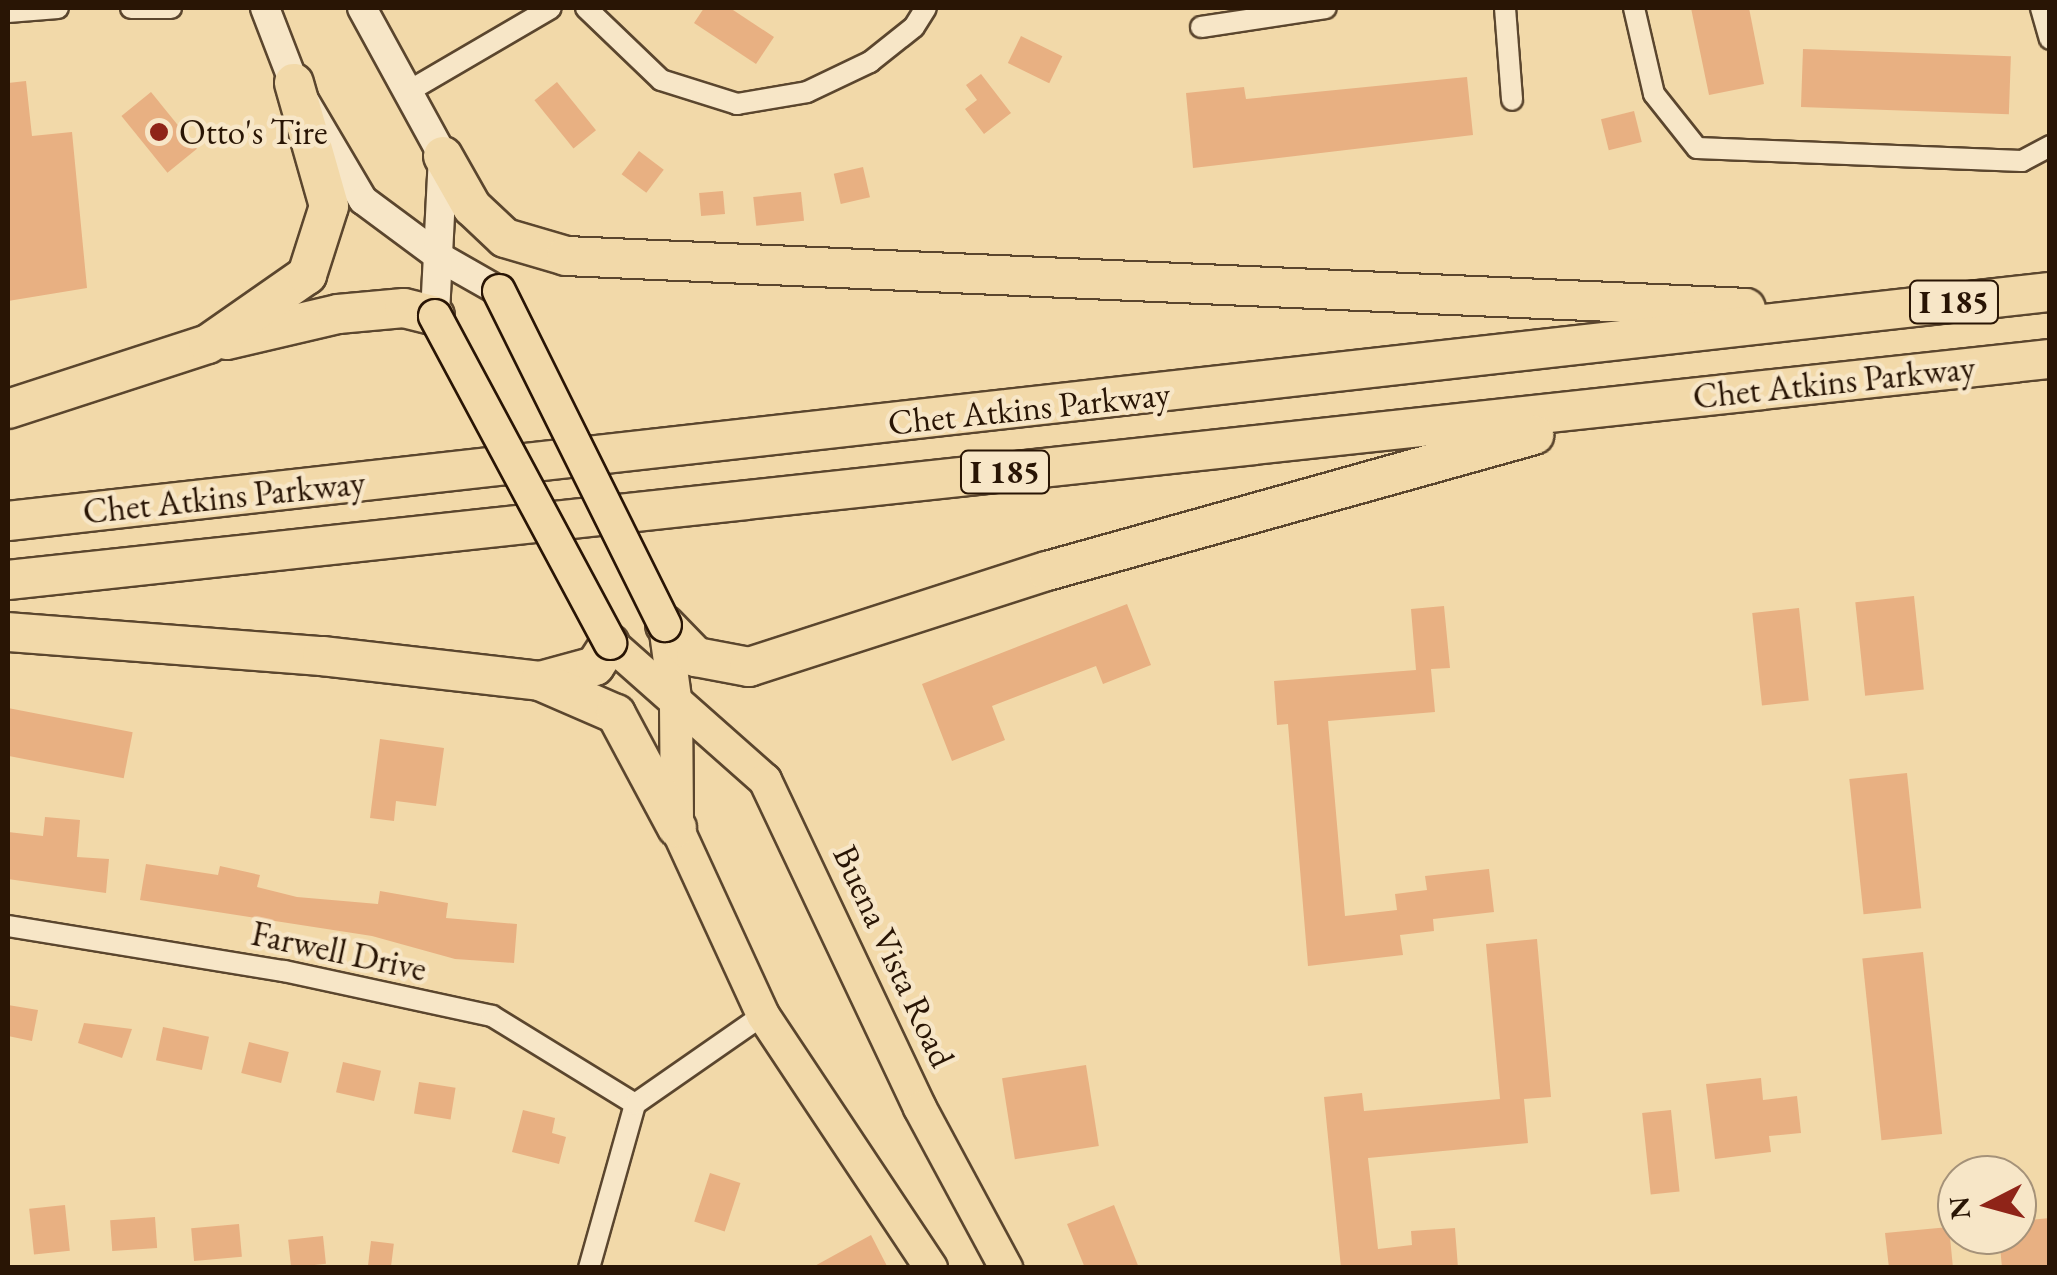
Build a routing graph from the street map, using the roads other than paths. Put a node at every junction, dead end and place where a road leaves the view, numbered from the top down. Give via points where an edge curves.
1 (58, 8) edge
2 (131, 8) edge
3 (171, 8) edge
4 (264, 8) edge
5 (362, 8) edge
6 (551, 8) edge
7 (586, 8) edge
8 (926, 8) edge
9 (1326, 8) edge
10 (1505, 8) edge
11 (1634, 8) edge
12 (2041, 8) edge
13 (8, 12) edge
14 (1201, 27) dead end
15 (2050, 38) edge
16 (294, 83) junction
17 (409, 90) junction
18 (1512, 100) dead end
19 (2050, 146) edge
20 (442, 156) junction
21 (441, 258) junction
22 (499, 291) joint
23 (2050, 292) edge
24 (1858, 312) junction
25 (434, 316) junction
26 (208, 344) junction
27 (2050, 359) edge
28 (1910, 373) junction
29 (8, 409) edge
30 (8, 521) edge
31 (8, 580) edge
32 (664, 625) junction
33 (8, 632) edge
34 (610, 644) junction
35 (540, 682) junction
36 (676, 705) junction
37 (677, 828) junction
38 (8, 926) edge
39 (764, 1016) junction
40 (634, 1104) junction
41 (589, 1268) edge
42 (931, 1268) edge
43 (1006, 1268) edge

1 - 13 street
2 - 3 street
4 - 16 main road
5 - 17 main road
6 - 17 street
7 - 8 street via 660,80 736,104 807,92 870,62 914,28
9 - 14 street
10 - 18 street
11 - 19 street via 1654,94 1697,148 2022,161
12 - 15 street
16 - 21 main road via 363,200
16 - 26 highway via 328,206 321,244 307,274
17 - 20 main road
20 - 21 main road
20 - 24 highway via 472,207 505,238 566,256
21 - 22 main road
21 - 25 main road
22 - 32 main road, bridge
23 - 24 highway, Chet Atkins Parkway / I 185
24 - 30 highway, Chet Atkins Parkway / I 185
25 - 26 highway via 404,308 338,314
25 - 34 main road, Buena Vista Road, bridge
26 - 29 highway
27 - 28 highway, Chet Atkins Parkway / I 185
28 - 31 highway, Chet Atkins Parkway / I 185
28 - 32 highway via 1512,438 1048,571 749,666 696,657
32 - 36 main road
33 - 35 highway via 322,656
34 - 35 highway via 595,666
34 - 36 main road, Buena Vista Road
35 - 37 highway via 616,714
36 - 37 main road
36 - 43 main road, Buena Vista Road via 764,780 920,1108
37 - 39 main road
38 - 40 street, Farwell Drive via 284,971 492,1016
39 - 40 street
39 - 42 main road
40 - 41 street

